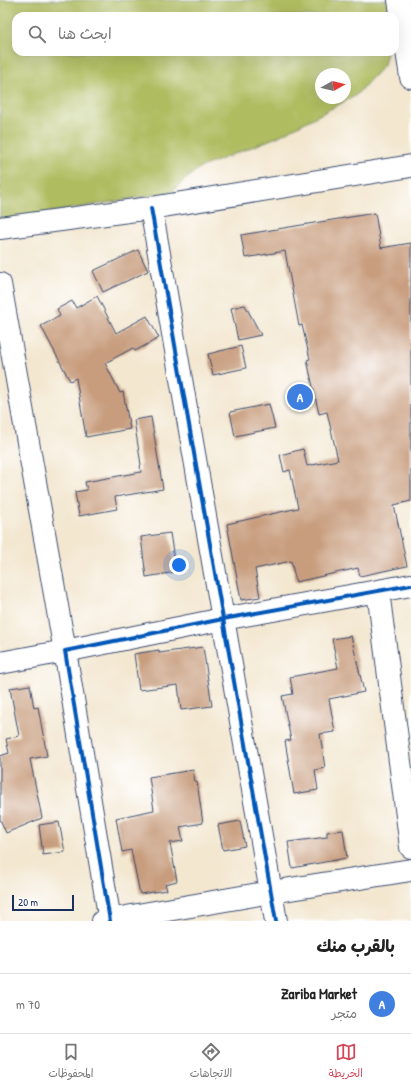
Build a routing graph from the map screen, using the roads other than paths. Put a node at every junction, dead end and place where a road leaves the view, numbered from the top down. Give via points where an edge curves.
1 (399, 0) edge
2 (411, 77) edge
3 (411, 166) edge
4 (151, 208) junction
5 (0, 228) edge
6 (0, 284) edge
7 (411, 585) edge
8 (378, 591) junction
9 (223, 619) junction
10 (65, 651) junction
11 (0, 663) edge
12 (411, 847) edge
13 (411, 870) edge
14 (271, 892) junction
15 (108, 921) edge
16 (276, 921) edge

1 - 2 street
3 - 4 street
4 - 5 street
4 - 9 street
6 - 10 street
7 - 8 street
8 - 9 street
8 - 12 street
9 - 10 street
9 - 14 street
10 - 11 street
10 - 15 street
13 - 14 street
14 - 15 street
14 - 16 street

